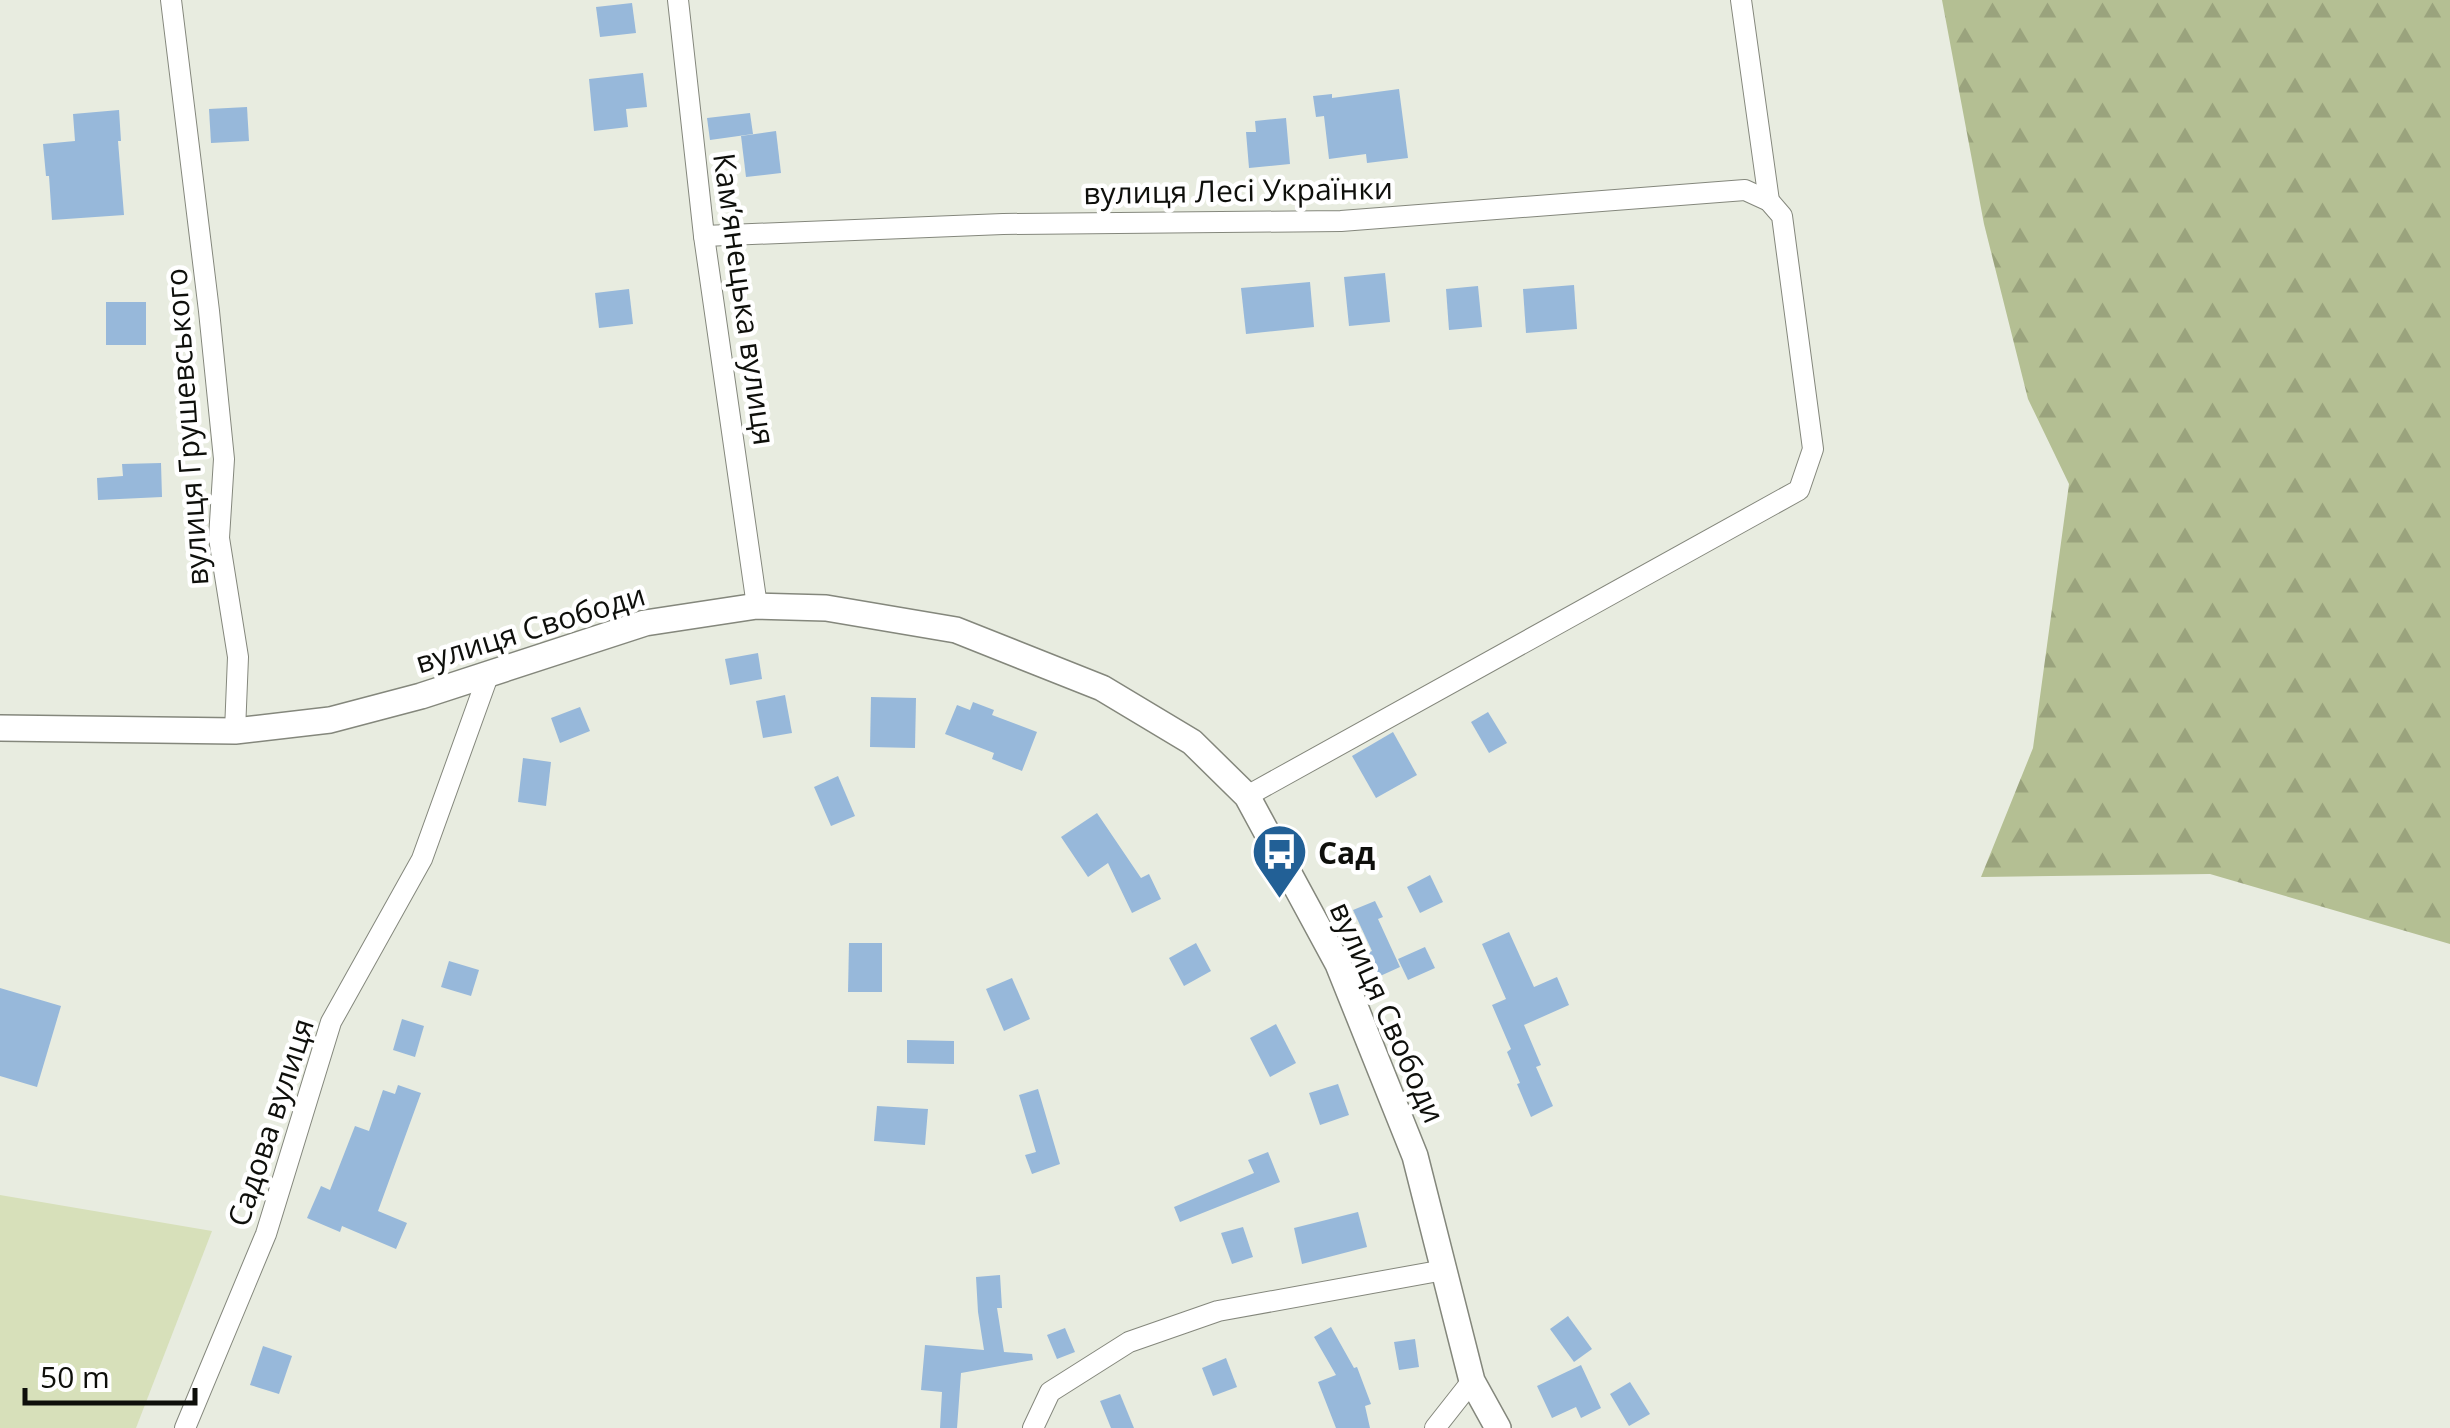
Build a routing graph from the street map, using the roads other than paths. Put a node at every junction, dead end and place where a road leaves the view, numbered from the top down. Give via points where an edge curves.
1 (172, 0) edge
2 (678, 0) edge
3 (1741, 0) edge
4 (1769, 201) junction
5 (704, 236) junction
6 (757, 606) junction
7 (489, 673) junction
8 (0, 728) edge
9 (234, 731) junction
10 (1247, 796) junction
11 (1444, 1270) junction
12 (1472, 1381) junction
13 (185, 1428) edge
14 (1033, 1428) edge
15 (1435, 1428) edge
16 (1498, 1428) edge

1 - 9 street, вулиця Грушевського via 224,459 220,538 238,657
2 - 5 street, Камʼянецька вулиця
3 - 4 street
4 - 5 street, вулиця Лесі Українки via 1745,190 1341,221
4 - 10 street via 1782,216 1813,449 1799,490
5 - 6 street, Камʼянецька вулиця
6 - 7 street, вулиця Свободи via 645,623
6 - 10 street, вулиця Свободи via 826,608 956,630 1102,688 1192,742
7 - 9 street, вулиця Свободи via 330,720
7 - 13 street, Садова вулиця via 422,859 332,1022 266,1234
8 - 9 street, вулиця Свободи
10 - 11 street, вулиця Свободи via 1338,964 1415,1156
11 - 12 street, вулиця Свободи
11 - 14 street via 1218,1310 1129,1342 1050,1392
12 - 15 street
12 - 16 street, вулиця Свободи

